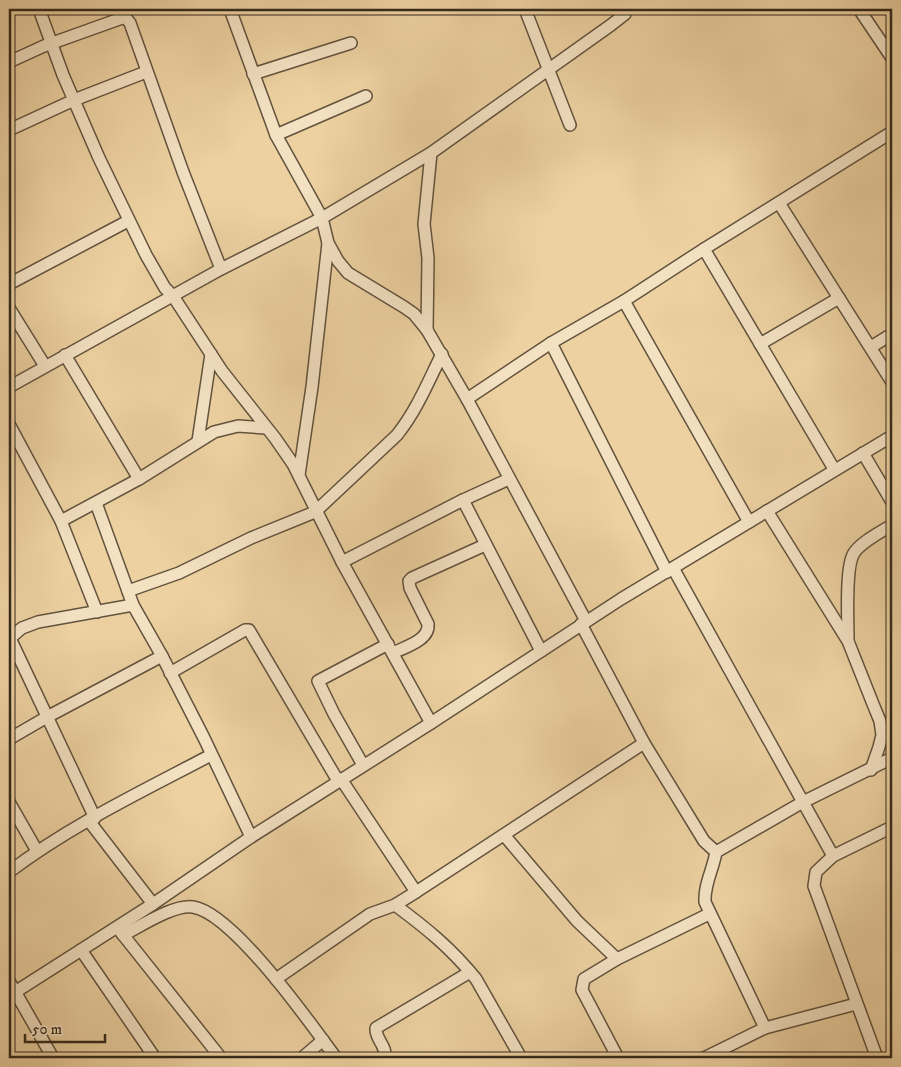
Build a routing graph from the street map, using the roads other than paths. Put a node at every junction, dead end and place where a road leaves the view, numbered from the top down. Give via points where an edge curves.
1 (39, 9) edge
2 (230, 9) edge
3 (525, 9) edge
4 (624, 9) edge
5 (859, 9) edge
6 (52, 43) junction
7 (351, 44) dead end
8 (892, 58) edge
9 (9, 62) edge
10 (548, 70) junction
11 (146, 72) junction
12 (254, 74) junction
13 (366, 96) dead end
14 (74, 100) junction
15 (570, 125) dead end
16 (9, 130) edge
17 (892, 132) edge
18 (276, 135) junction
19 (431, 153) junction
20 (779, 203) junction
21 (322, 218) junction
22 (128, 221) junction
23 (328, 243) junction
24 (704, 249) junction
25 (221, 269) junction
26 (9, 284) edge
27 (173, 296) junction
28 (839, 298) junction
29 (624, 301) junction
30 (9, 308) edge
31 (427, 330) junction
32 (892, 334) edge
33 (551, 343) junction
34 (760, 344) junction
35 (871, 347) junction
36 (210, 354) junction
37 (442, 354) junction
38 (65, 355) junction
39 (45, 366) junction
40 (892, 382) edge
41 (9, 386) edge
42 (467, 400) junction
43 (9, 424) edge
44 (266, 428) junction
45 (892, 436) edge
46 (198, 441) junction
47 (863, 453) junction
48 (834, 470) junction
49 (299, 476) junction
50 (139, 479) junction
51 (509, 479) junction
52 (463, 500) junction
53 (892, 502) edge
54 (96, 503) junction
55 (767, 511) junction
56 (315, 512) junction
57 (61, 521) junction
58 (749, 522) junction
59 (892, 525) edge
60 (485, 545) junction
61 (342, 562) junction
62 (670, 570) junction
63 (128, 592) junction
64 (133, 605) junction
65 (97, 612) junction
66 (584, 623) junction
67 (9, 638) edge
68 (848, 641) junction
69 (390, 649) junction
70 (541, 651) junction
71 (162, 656) junction
72 (170, 673) junction
73 (47, 717) junction
74 (431, 723) junction
75 (9, 740) edge
76 (644, 743) junction
77 (211, 755) junction
78 (892, 758) edge
79 (363, 765) junction
80 (871, 770) junction
81 (340, 780) junction
82 (9, 802) edge
83 (803, 802) junction
84 (92, 819) junction
85 (892, 827) edge
86 (504, 835) junction
87 (251, 837) junction
88 (37, 851) junction
89 (716, 852) junction
90 (832, 856) junction
91 (9, 872) edge
92 (416, 892) junction
93 (153, 904) junction
94 (394, 904) junction
95 (709, 914) junction
96 (120, 931) junction
97 (82, 950) junction
98 (617, 959) junction
99 (470, 972) junction
100 (276, 979) junction
101 (9, 980) edge
102 (12, 994) edge
103 (856, 1004) junction
104 (764, 1028) junction
105 (323, 1040) junction
106 (53, 1058) edge
107 (155, 1058) edge
108 (221, 1058) edge
109 (302, 1058) edge
110 (336, 1058) edge
111 (384, 1058) edge
112 (521, 1058) edge
113 (618, 1058) edge
114 (704, 1058) edge
115 (877, 1058) edge

1 - 6 street
2 - 12 street
3 - 10 street
4 - 10 street via 626,14
5 - 8 street
6 - 9 street
6 - 11 street via 125,17 130,23
6 - 14 street
7 - 12 street
10 - 15 street
10 - 19 street
11 - 14 street
11 - 25 street
12 - 18 street
13 - 18 street
14 - 16 street
14 - 22 street
17 - 20 street
18 - 21 street
19 - 21 street
19 - 31 street via 424,224 428,258
20 - 24 street
20 - 28 street
21 - 23 street
21 - 25 street
22 - 26 street
22 - 27 street via 164,288
23 - 31 street via 348,273 414,314
23 - 49 street
24 - 29 street
24 - 34 street
25 - 27 street
27 - 36 street
27 - 38 street
28 - 34 street
28 - 35 street
29 - 33 street
29 - 58 street
30 - 39 street
31 - 37 street
32 - 35 street
33 - 42 street
33 - 62 street
34 - 48 street
35 - 40 street
36 - 44 street
36 - 46 street
37 - 42 street
37 - 56 street via 418,404 398,435
38 - 39 street
38 - 50 street
39 - 41 street
42 - 51 street
43 - 57 street
44 - 46 street via 226,428
44 - 49 street
45 - 47 street
46 - 50 street
47 - 48 street
47 - 53 street
48 - 55 street
49 - 56 street
50 - 54 street
51 - 52 street
51 - 66 street
52 - 60 street
52 - 61 street
54 - 57 street
54 - 63 street
55 - 58 street
55 - 68 street
56 - 61 street
56 - 63 street via 179,573
57 - 65 street
58 - 62 street
59 - 68 street via 859,547 850,561
60 - 69 street via 409,581 428,629 423,637
60 - 70 street
61 - 69 street
62 - 66 street
62 - 83 street
63 - 64 street
64 - 65 street
64 - 71 street
65 - 67 street via 38,622
66 - 70 street
66 - 76 street
67 - 73 street
68 - 80 street via 880,721 880,747
69 - 74 street
69 - 79 street via 318,681
70 - 74 street
71 - 72 street
71 - 73 street
72 - 77 street
72 - 81 street via 249,630
73 - 75 street
73 - 84 street
74 - 79 street
76 - 86 street
76 - 89 street via 704,841
77 - 84 street
77 - 87 street
78 - 80 street
79 - 81 street
80 - 83 street
81 - 87 street
81 - 92 street
82 - 88 street
83 - 89 street
83 - 90 street
84 - 88 street
84 - 93 street
85 - 90 street
86 - 92 street
86 - 98 street via 577,921
87 - 93 street
88 - 91 street
89 - 95 street via 704,891
90 - 103 street via 816,872 814,886
92 - 94 street
93 - 96 street
94 - 99 street via 432,932
94 - 100 street via 370,914
95 - 98 street
95 - 104 street
96 - 97 street
96 - 100 street via 174,910 193,907 233,931
96 - 108 street
97 - 102 street
97 - 107 street
98 - 113 street via 584,979 582,990
99 - 111 street via 376,1028 385,1049
99 - 112 street
100 - 105 street
101 - 102 street
102 - 106 street
103 - 104 street
103 - 115 street
104 - 114 street
105 - 109 street
105 - 110 street

